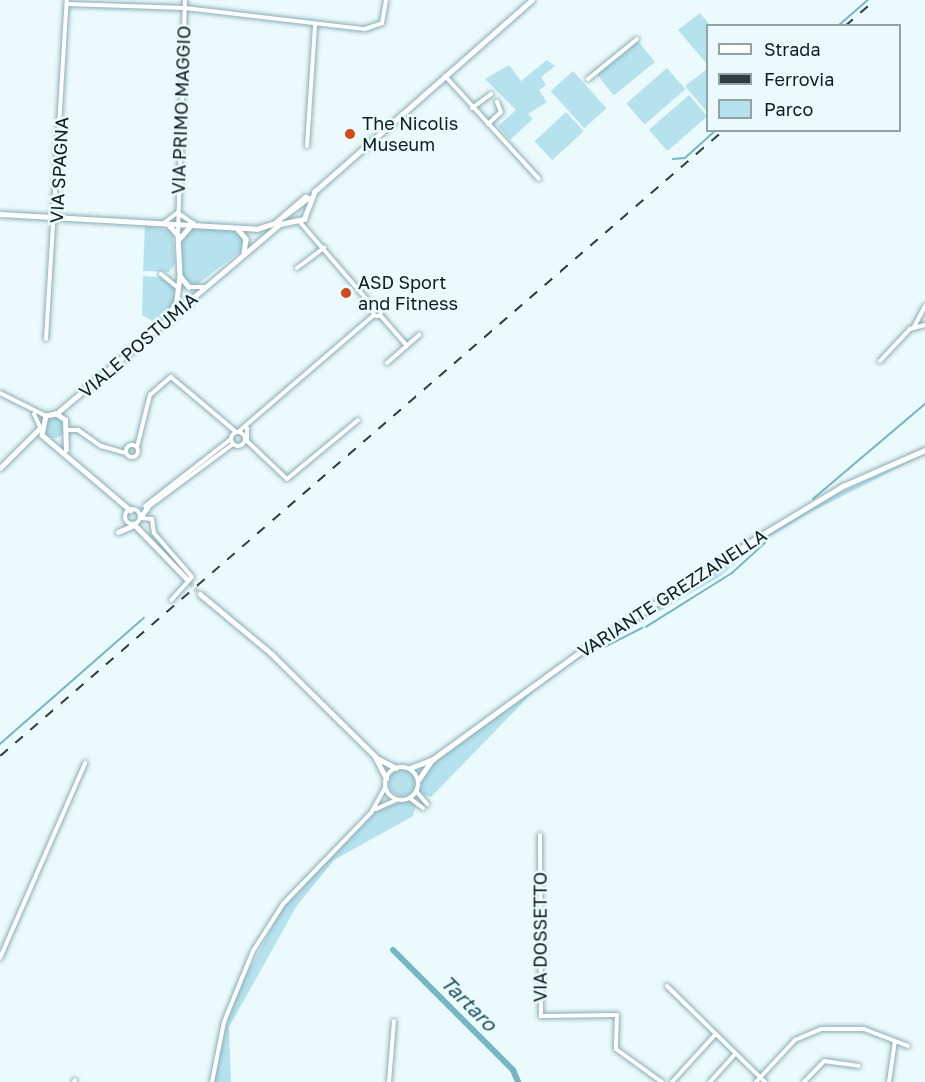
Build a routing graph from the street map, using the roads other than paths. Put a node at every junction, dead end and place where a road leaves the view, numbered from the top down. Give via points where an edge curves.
1 (185, 0) edge
2 (386, 0) edge
3 (532, 0) edge
4 (67, 2) edge
5 (185, 8) junction
6 (315, 24) junction
7 (637, 39) dead end
8 (445, 76) junction
9 (588, 80) dead end
10 (491, 94) dead end
11 (497, 102) dead end
12 (472, 108) junction
13 (488, 124) junction
14 (307, 146) dead end
15 (539, 179) dead end
16 (315, 191) junction
17 (296, 210) junction
18 (177, 213) junction
19 (0, 214) edge
20 (305, 215) junction
21 (284, 216) junction
22 (57, 217) junction
23 (297, 220) junction
24 (165, 222) junction
25 (177, 223) junction
26 (193, 224) junction
27 (236, 228) junction
28 (309, 230) junction
29 (178, 237) junction
30 (324, 248) junction
31 (243, 255) junction
32 (297, 268) dead end
33 (161, 274) dead end
34 (180, 276) junction
35 (206, 286) junction
36 (179, 290) junction
37 (925, 306) edge
38 (377, 315) junction
39 (925, 325) edge
40 (159, 327) junction
41 (914, 327) junction
42 (419, 334) dead end
43 (46, 339) dead end
44 (407, 346) junction
45 (880, 361) dead end
46 (387, 363) dead end
47 (0, 393) edge
48 (71, 404) junction
49 (34, 414) junction
50 (56, 414) junction
51 (46, 416) junction
52 (65, 420) junction
53 (358, 420) dead end
54 (40, 427) junction
55 (247, 428) junction
56 (228, 429) junction
57 (67, 430) junction
58 (237, 432) junction
59 (64, 436) junction
60 (45, 438) junction
61 (137, 438) junction
62 (231, 438) junction
63 (245, 438) junction
64 (30, 441) junction
65 (54, 441) junction
66 (233, 444) junction
67 (242, 444) junction
68 (251, 444) junction
69 (131, 445) junction
70 (136, 447) junction
71 (66, 450) junction
72 (925, 450) edge
73 (126, 451) junction
74 (0, 468) edge
75 (146, 507) junction
76 (129, 513) junction
77 (141, 518) junction
78 (134, 525) junction
79 (143, 529) junction
80 (186, 578) tunnel mouth
81 (200, 594) tunnel mouth
82 (171, 600) dead end
83 (375, 756) junction
84 (433, 759) junction
85 (85, 763) dead end
86 (396, 768) junction
87 (410, 768) junction
88 (386, 778) junction
89 (419, 779) junction
90 (386, 788) junction
91 (417, 792) junction
92 (411, 798) junction
93 (396, 800) junction
94 (427, 804) dead end
95 (423, 808) dead end
96 (371, 813) junction
97 (540, 835) dead end
98 (0, 958) edge
99 (667, 986) dead end
100 (394, 1021) dead end
101 (714, 1036) junction
102 (895, 1041) junction
103 (908, 1046) dead end
104 (735, 1054) junction
105 (859, 1066) dead end
106 (760, 1078) junction
107 (212, 1082) edge
108 (389, 1082) edge
109 (662, 1082) edge
110 (672, 1082) edge
111 (710, 1082) edge
112 (756, 1082) edge
113 (765, 1082) edge
114 (804, 1082) edge
115 (889, 1082) edge

1 - 5 street, VIA PRIMO MAGGIO
2 - 6 street via 382,23 374,28
3 - 8 main road
4 - 5 street
4 - 22 street, VIA SPAGNA
5 - 6 street
5 - 18 street, VIA PRIMO MAGGIO
6 - 14 street
7 - 9 street
8 - 12 street
8 - 16 main road
10 - 12 street
11 - 13 street via 501,112
12 - 13 street
13 - 15 street
16 - 17 main road
16 - 20 main road
16 - 21 main road
17 - 20 main road
17 - 21 main road
17 - 23 main road
18 - 24 street, VIA PRIMO MAGGIO
18 - 25 street, VIA PRIMO MAGGIO
18 - 26 street, VIA PRIMO MAGGIO
19 - 22 main road
20 - 23 main road, VIALE POSTUMIA
20 - 28 street
21 - 27 main road, VIA PRIMO MAGGIO via 265,227
22 - 24 main road
22 - 43 street, VIA SPAGNA
23 - 28 street
23 - 31 main road, VIALE POSTUMIA via 284,221
24 - 25 main road
24 - 29 main road
25 - 26 main road
25 - 29 street, VIA PRIMO MAGGIO
26 - 27 main road, VIA PRIMO MAGGIO
26 - 29 main road
27 - 31 main road via 246,239
28 - 30 street
29 - 34 main road, VIA PRIMO MAGGIO
30 - 32 street
30 - 38 street
31 - 35 main road, VIALE POSTUMIA
33 - 36 street
34 - 35 main road, VIALE POSTUMIA via 189,287
34 - 36 main road, VIA PRIMO MAGGIO
35 - 40 main road, VIALE POSTUMIA
36 - 40 main road, VIA PRIMO MAGGIO via 174,308
37 - 41 street
38 - 44 street
38 - 55 street
39 - 41 street
40 - 48 main road, VIALE POSTUMIA
41 - 45 street
42 - 44 street
44 - 46 street
47 - 49 street
48 - 50 main road, VIALE POSTUMIA
48 - 52 main road, VIALE POSTUMIA
49 - 51 street
49 - 54 street
50 - 51 main road
50 - 52 main road
51 - 54 main road
52 - 57 main road
53 - 68 street via 291,478
54 - 60 main road
54 - 64 main road
55 - 58 street
55 - 63 street
56 - 58 street
56 - 61 street via 171,377 151,392
56 - 62 street
57 - 59 main road
57 - 73 street via 78,430 110,448
58 - 62 street
58 - 63 street
59 - 65 main road
59 - 71 main road
60 - 64 main road
60 - 65 main road
61 - 69 street
61 - 70 street
62 - 66 street
62 - 75 street
63 - 67 street
63 - 68 street
64 - 74 main road
65 - 71 main road
66 - 67 street
66 - 75 street
67 - 68 street
69 - 70 street
69 - 73 street
70 - 73 street via 134,456
71 - 76 main road
72 - 84 main road, VARIANTE GREZZANELLA via 843,486 750,542 579,653
75 - 76 main road
75 - 77 main road
76 - 77 main road
76 - 78 main road
76 - 78 main road via 118,532
77 - 78 main road
77 - 79 main road
77 - 82 street via 152,519 154,533 192,577
78 - 79 main road
79 - 80 main road
81 - 83 main road via 258,640
83 - 86 main road
83 - 88 main road
84 - 87 main road, VARIANTE GREZZANELLA
84 - 89 main road, VARIANTE GREZZANELLA
85 - 98 street
86 - 87 main road, VARIANTE GREZZANELLA
86 - 88 main road
87 - 89 main road
88 - 90 main road
89 - 91 main road, VARIANTE GREZZANELLA
90 - 93 main road
90 - 96 street
91 - 92 main road
91 - 94 street
92 - 93 main road
92 - 95 street
93 - 96 street
96 - 107 street via 297,887 263,935 231,1001
97 - 109 street, VIA DOSSETTO via 540,1016 617,1015 616,1049
99 - 101 street
100 - 108 street
101 - 104 street
101 - 110 street
102 - 103 street
102 - 106 street via 855,1027 810,1032 795,1040
102 - 115 street
104 - 106 street
104 - 111 street
105 - 114 street via 824,1061
106 - 112 street
106 - 113 street

